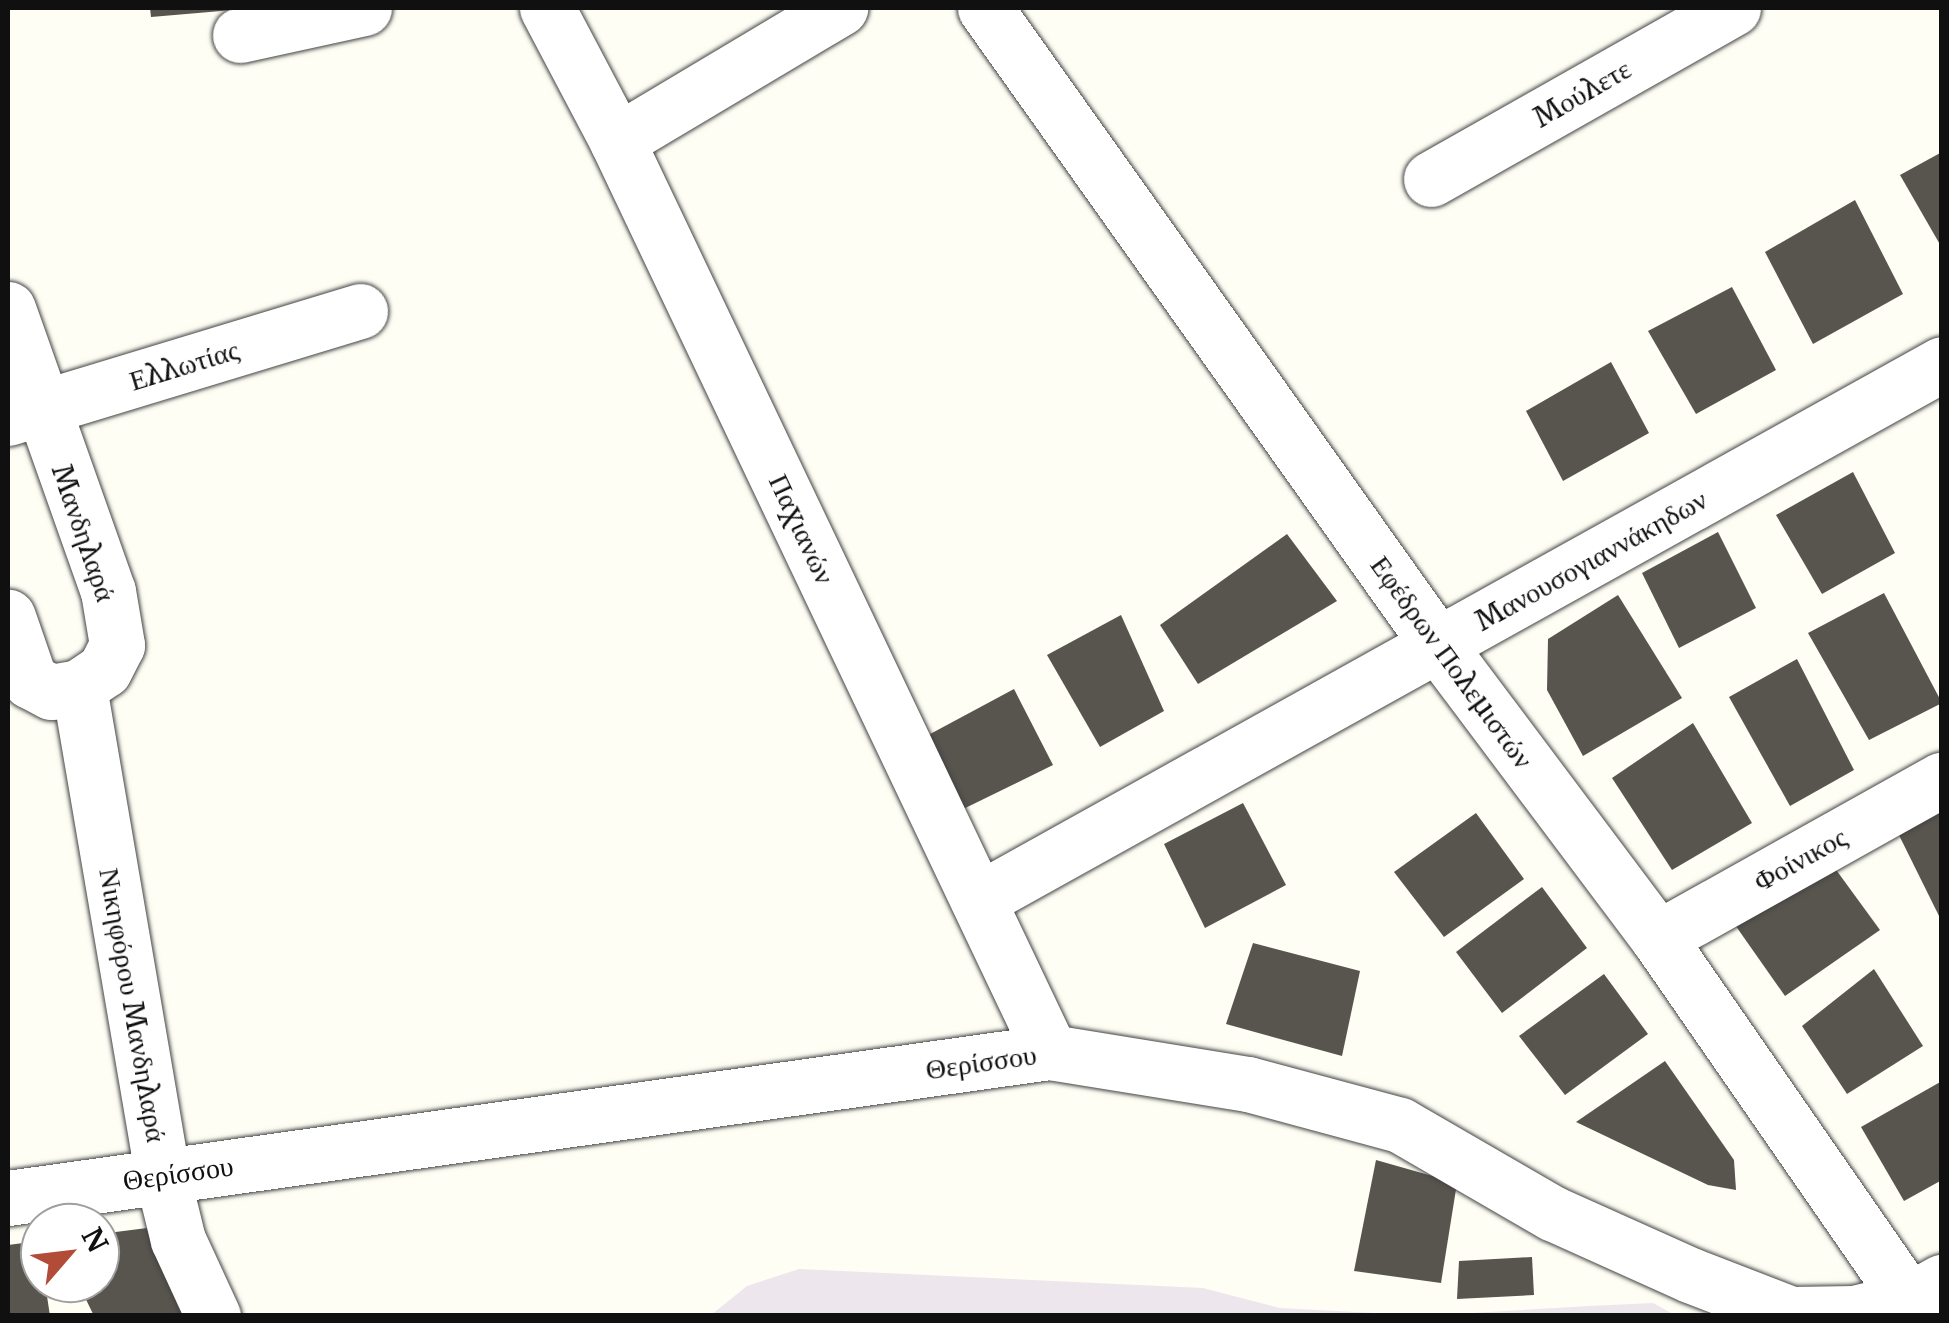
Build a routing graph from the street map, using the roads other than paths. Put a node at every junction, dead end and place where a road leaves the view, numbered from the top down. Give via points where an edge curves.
1 (364, 8) edge
2 (547, 8) edge
3 (840, 8) edge
4 (986, 8) edge
5 (1734, 8) edge
6 (240, 35) dead end
7 (618, 140) junction
8 (1430, 179) dead end
9 (8, 310) edge
10 (360, 311) dead end
11 (1942, 364) edge
12 (24, 413) edge
13 (8, 617) edge
14 (1438, 645) junction
15 (79, 687) junction
16 (1942, 779) edge
17 (978, 900) junction
18 (1658, 938) junction
19 (1050, 1052) junction
20 (162, 1175) junction
21 (8, 1198) edge
22 (1924, 1299) edge
23 (213, 1316) edge

1 - 6 street
2 - 7 street, Παχιανών
3 - 7 street
4 - 14 street, Εφέδρων Πολεμιστών
5 - 8 street, Μούλετε
7 - 17 street, Παχιανών
9 - 12 street, Μανδηλαρά
10 - 12 street, Ελλωτίας
11 - 14 street, Μανουσογιαννάκηδων
12 - 15 street, Μανδηλαρά via 108,591 117,645 104,670
13 - 15 street via 30,681 52,692
14 - 17 street, Μανουσογιαννάκηδων
14 - 18 street, Εφέδρων Πολεμιστών
15 - 20 street, Νικηφόρου Μανδηλαρά
16 - 18 street, Φοίνικος
17 - 19 street, Παχιανών
18 - 22 street, Εφέδρων Πολεμιστών
19 - 20 street, Θερίσσου
19 - 22 street, Θερίσσου via 1248,1084 1400,1126 1552,1213 1791,1314 1854,1313
20 - 21 street, Θερίσσου
20 - 23 street, Νικηφόρου Μανδηλαρά via 178,1240

